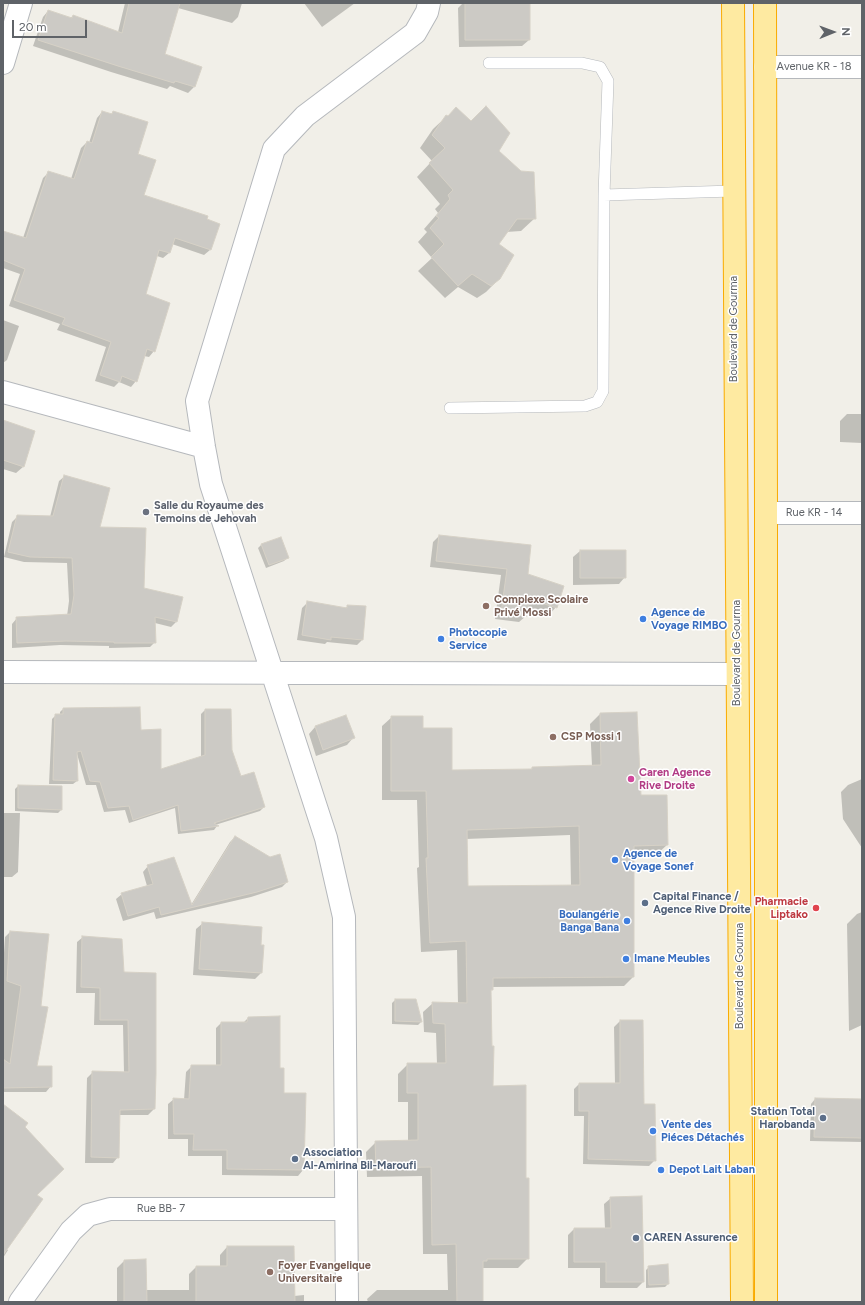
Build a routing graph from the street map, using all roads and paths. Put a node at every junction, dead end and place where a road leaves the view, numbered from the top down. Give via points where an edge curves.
1 (21, 3) edge
2 (429, 3) edge
3 (733, 3) edge
4 (765, 3) edge
5 (3, 63) edge
6 (489, 63) dead end
7 (765, 67) junction
8 (862, 67) edge
9 (733, 191) junction
10 (604, 195) junction
11 (3, 392) edge
12 (450, 408) dead end
13 (204, 447) junction
14 (766, 512) junction
15 (862, 513) edge
16 (3, 672) edge
17 (274, 674) junction
18 (737, 674) junction
19 (346, 1209) junction
20 (20, 1302) edge
21 (347, 1302) edge
22 (742, 1302) edge
23 (766, 1302) edge

1 - 5 street
2 - 13 street via 415,34 305,116 274,149 197,401
3 - 9 highway, Boulevard de Gourma
4 - 7 highway
6 - 10 lane via 582,63 600,67 608,81
7 - 8 street, Avenue KR - 18
7 - 14 highway
9 - 10 lane
9 - 18 highway, Boulevard de Gourma
10 - 12 lane via 603,391 597,402 586,406
11 - 13 street
13 - 17 street via 211,484
14 - 15 street, Rue KR - 14
14 - 23 highway
16 - 17 street
17 - 18 street
17 - 19 street via 326,838 344,917
18 - 22 highway, Boulevard de Gourma
19 - 20 street, Rue BB- 7 via 110,1209 88,1215 71,1231
19 - 21 street

